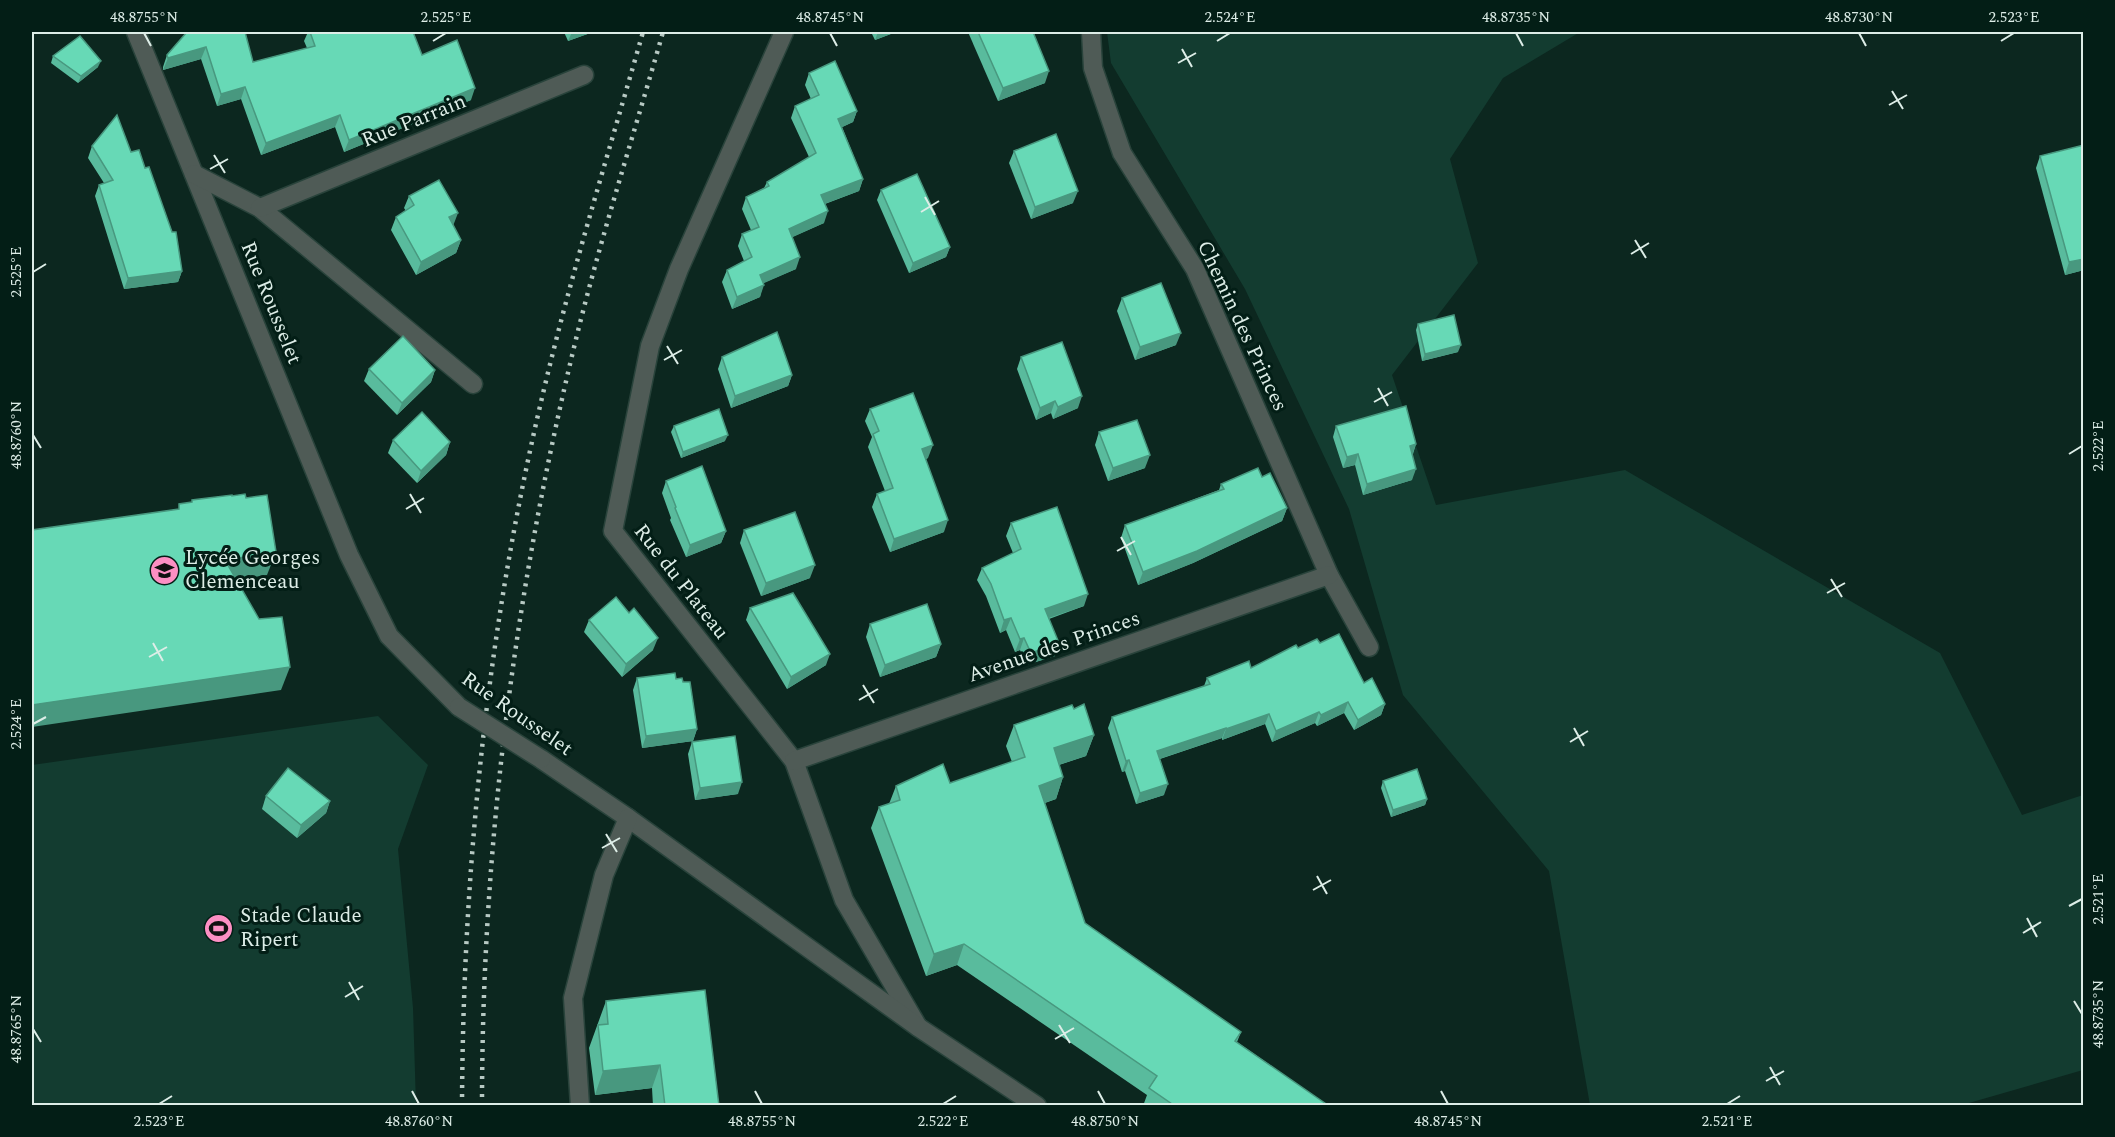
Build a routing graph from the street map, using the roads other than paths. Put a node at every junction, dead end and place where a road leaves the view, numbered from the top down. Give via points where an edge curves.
1 (136, 32) edge
2 (784, 32) edge
3 (1091, 32) edge
4 (584, 75) dead end
5 (194, 174) junction
6 (260, 208) junction
7 (473, 384) dead end
8 (1329, 575) junction
9 (1369, 647) dead end
10 (794, 761) junction
11 (628, 818) junction
12 (918, 1027) junction
13 (580, 1106) edge
14 (1037, 1106) edge

1 - 5 street, Rue Rousselet
2 - 10 street, Rue du Plateau via 679,269 650,346 612,531
3 - 8 street, Chemin des Princes via 1093,68 1122,153 1195,269
4 - 6 street, Rue Parrain
5 - 6 street, Rue Rousselet
5 - 11 street, Rue Rousselet, bridge via 349,555 389,636 459,707
6 - 7 street, Rue Rousselet
8 - 9 street, Chemin des Princes
8 - 10 street, Avenue des Princes
10 - 12 street, Rue du Plateau via 844,900
11 - 12 street, Rue Rousselet
11 - 13 street via 604,874 573,998
12 - 14 street, Rue Rousselet

